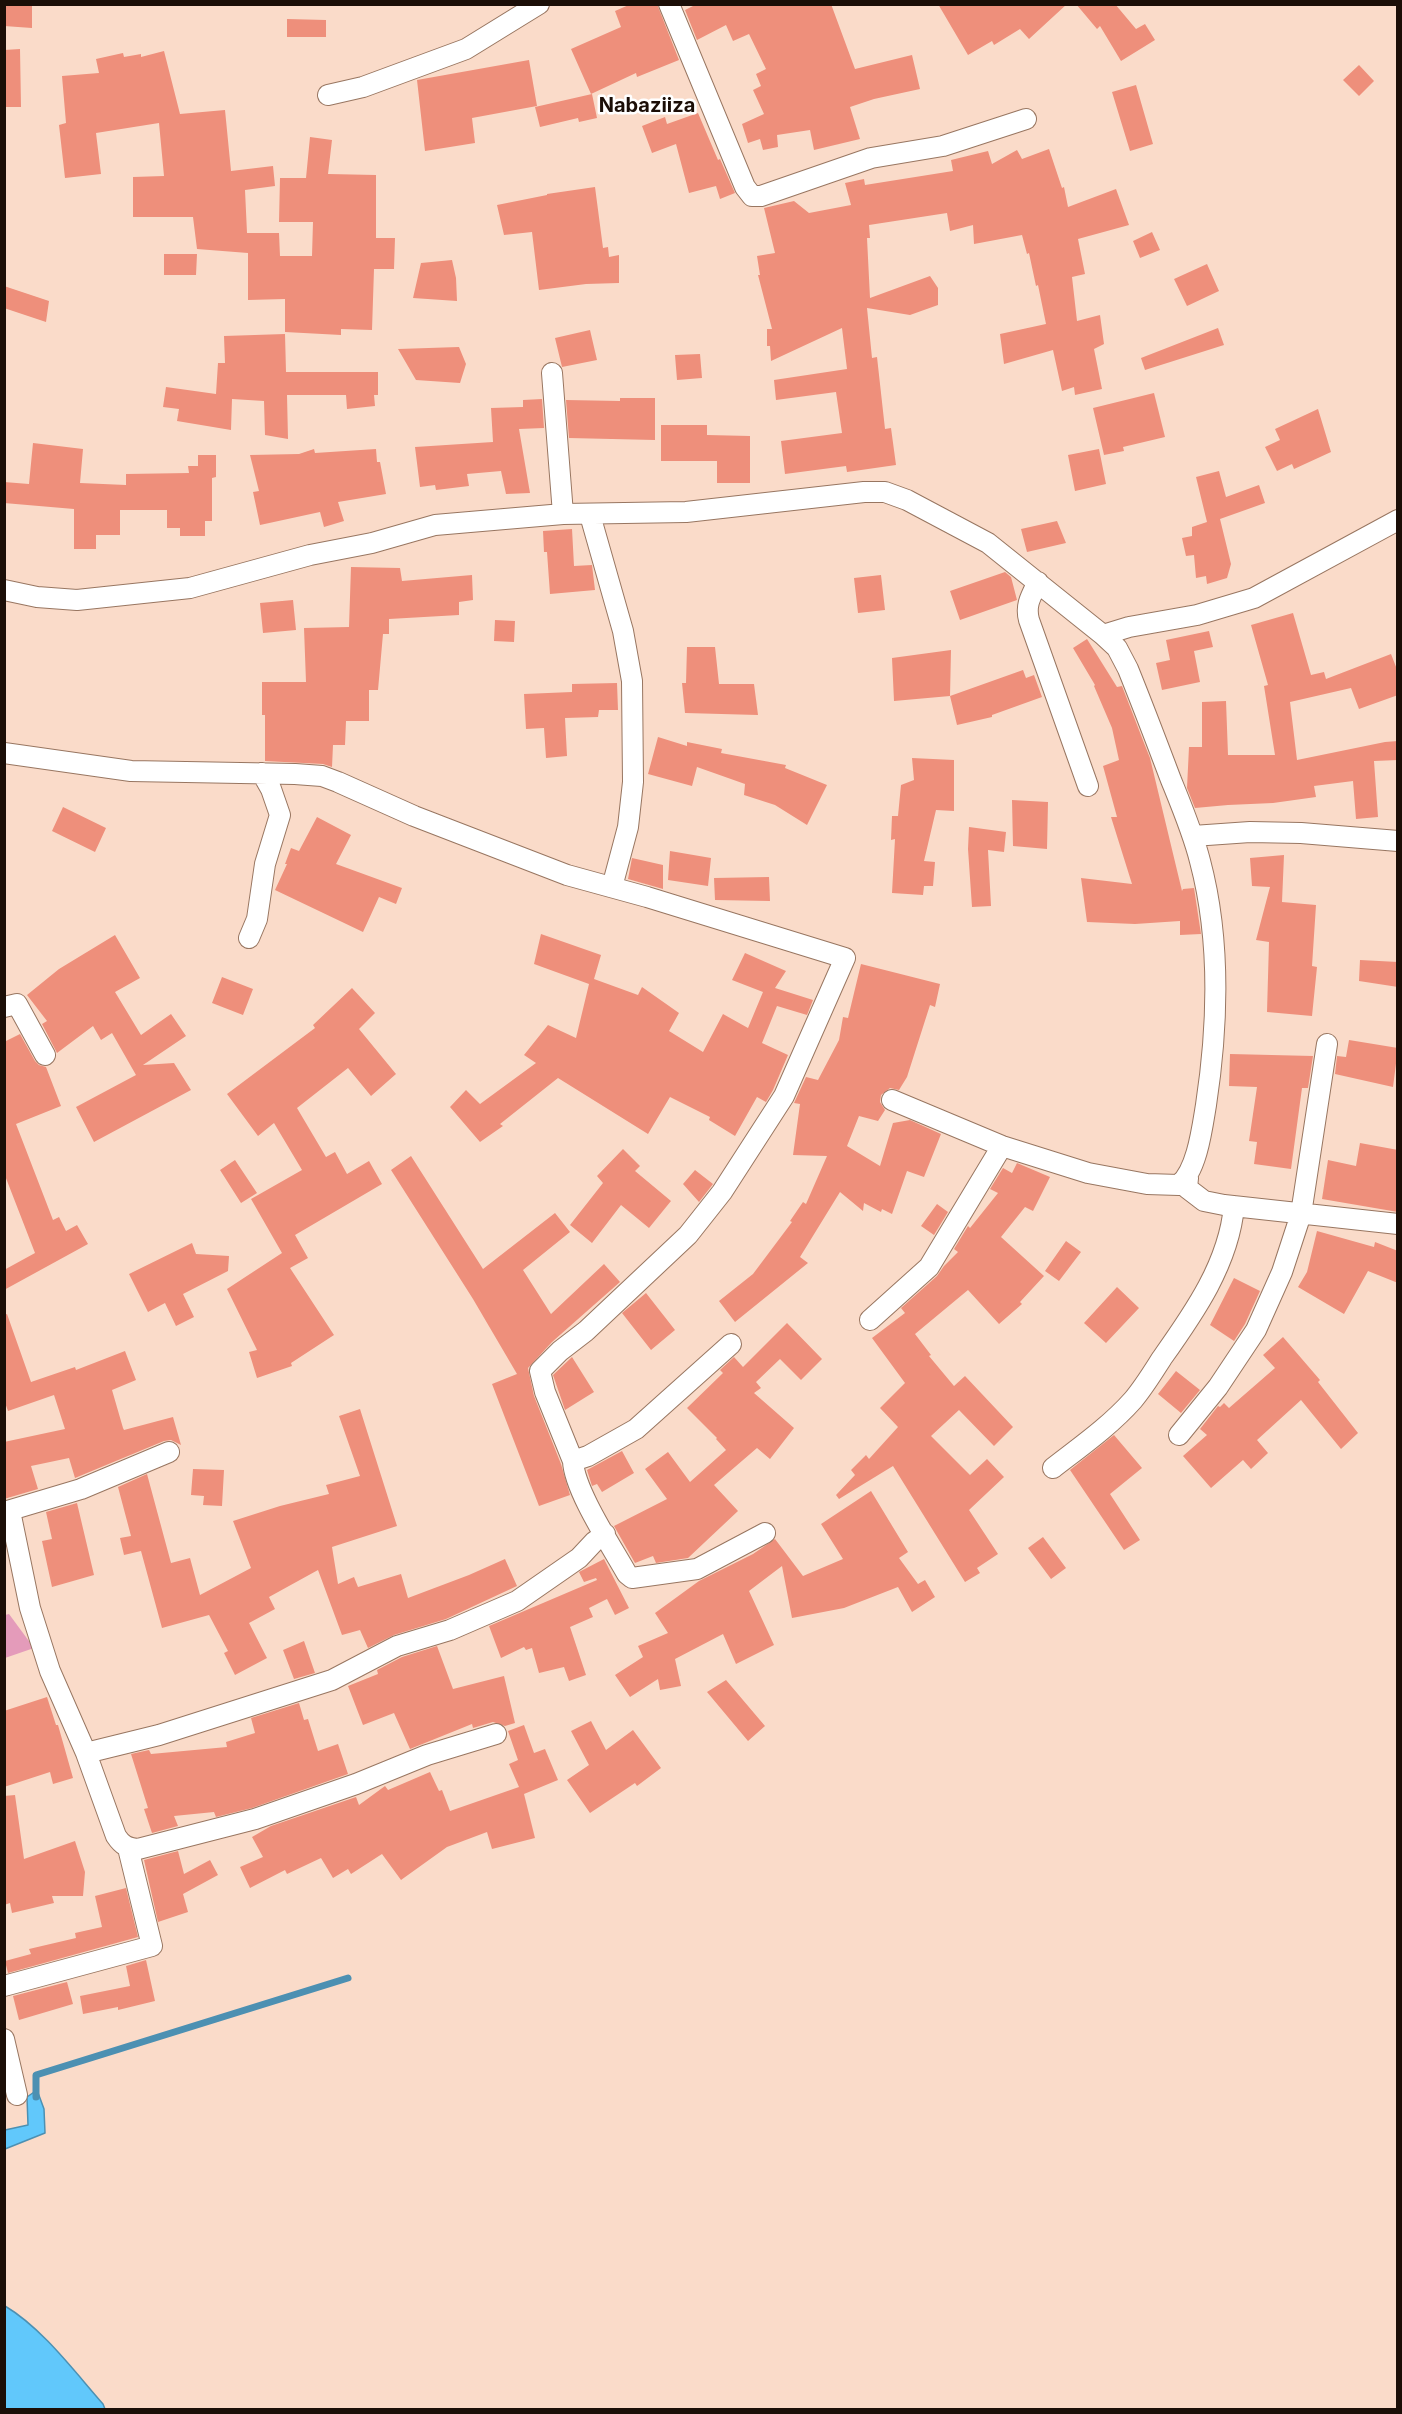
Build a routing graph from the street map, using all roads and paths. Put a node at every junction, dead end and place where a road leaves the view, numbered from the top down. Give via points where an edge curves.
1 (539, 4) edge
2 (669, 4) edge
3 (328, 95) dead end
4 (1026, 120) dead end
5 (552, 374) dead end
6 (563, 514) junction
7 (590, 515) junction
8 (1398, 520) edge
9 (1038, 582) junction
10 (4, 590) edge
11 (1103, 635) junction
12 (4, 753) edge
13 (262, 773) junction
14 (1088, 786) dead end
15 (1193, 836) junction
16 (1398, 842) edge
17 (612, 887) junction
18 (249, 938) dead end
19 (4, 1007) edge
20 (1327, 1044) dead end
21 (45, 1055) dead end
22 (892, 1100) dead end
23 (1002, 1146) junction
24 (1188, 1178) junction
25 (1234, 1206) junction
26 (1301, 1214) junction
27 (1398, 1224) edge
28 (870, 1320) dead end
29 (731, 1344) dead end
30 (1179, 1435) dead end
31 (169, 1452) dead end
32 (573, 1461) junction
33 (1053, 1468) dead end
34 (7, 1511) edge
35 (765, 1533) dead end
36 (605, 1534) junction
37 (496, 1734) dead end
38 (86, 1753) junction
39 (128, 1848) junction
40 (4, 1986) edge
41 (4, 2039) edge
42 (17, 2095) dead end

1 - 3 street via 466,50 363,87
2 - 4 street via 709,105 752,196 871,158 943,146
5 - 6 street
6 - 7 street
6 - 10 street via 435,525 190,588 77,600
7 - 9 street via 686,512 885,492 968,531
7 - 17 street via 623,631 632,681 633,782 628,827
8 - 11 street via 1254,598
9 - 11 street
9 - 14 street via 1028,600 1029,620
11 - 15 street via 1117,648 1128,669
12 - 13 street via 131,771
13 - 17 street via 322,776 567,875
13 - 18 street via 280,815 263,874 257,919
15 - 16 street via 1301,832
15 - 24 street via 1212,926 1215,997 1208,1092
17 - 32 street via 845,958 784,1096 722,1192 688,1235 540,1371
19 - 21 street via 17,1004
20 - 26 street
22 - 23 street
23 - 24 street via 1107,1178 1179,1185
23 - 28 street via 929,1267
24 - 25 street via 1187,1188 1204,1201
25 - 26 street
25 - 33 street via 1222,1259 1163,1358 1121,1413
26 - 27 street
26 - 30 street via 1282,1272 1256,1330 1218,1387
29 - 32 street via 636,1429
31 - 34 street via 81,1489
32 - 36 street via 574,1474
34 - 38 street via 30,1608 54,1682
35 - 36 street via 696,1569 632,1578
36 - 38 street via 579,1558 517,1601 450,1630 397,1646 333,1680 159,1735
37 - 39 street via 427,1755 255,1819 138,1849
38 - 39 street via 116,1836
39 - 40 street via 152,1946
41 - 42 street

